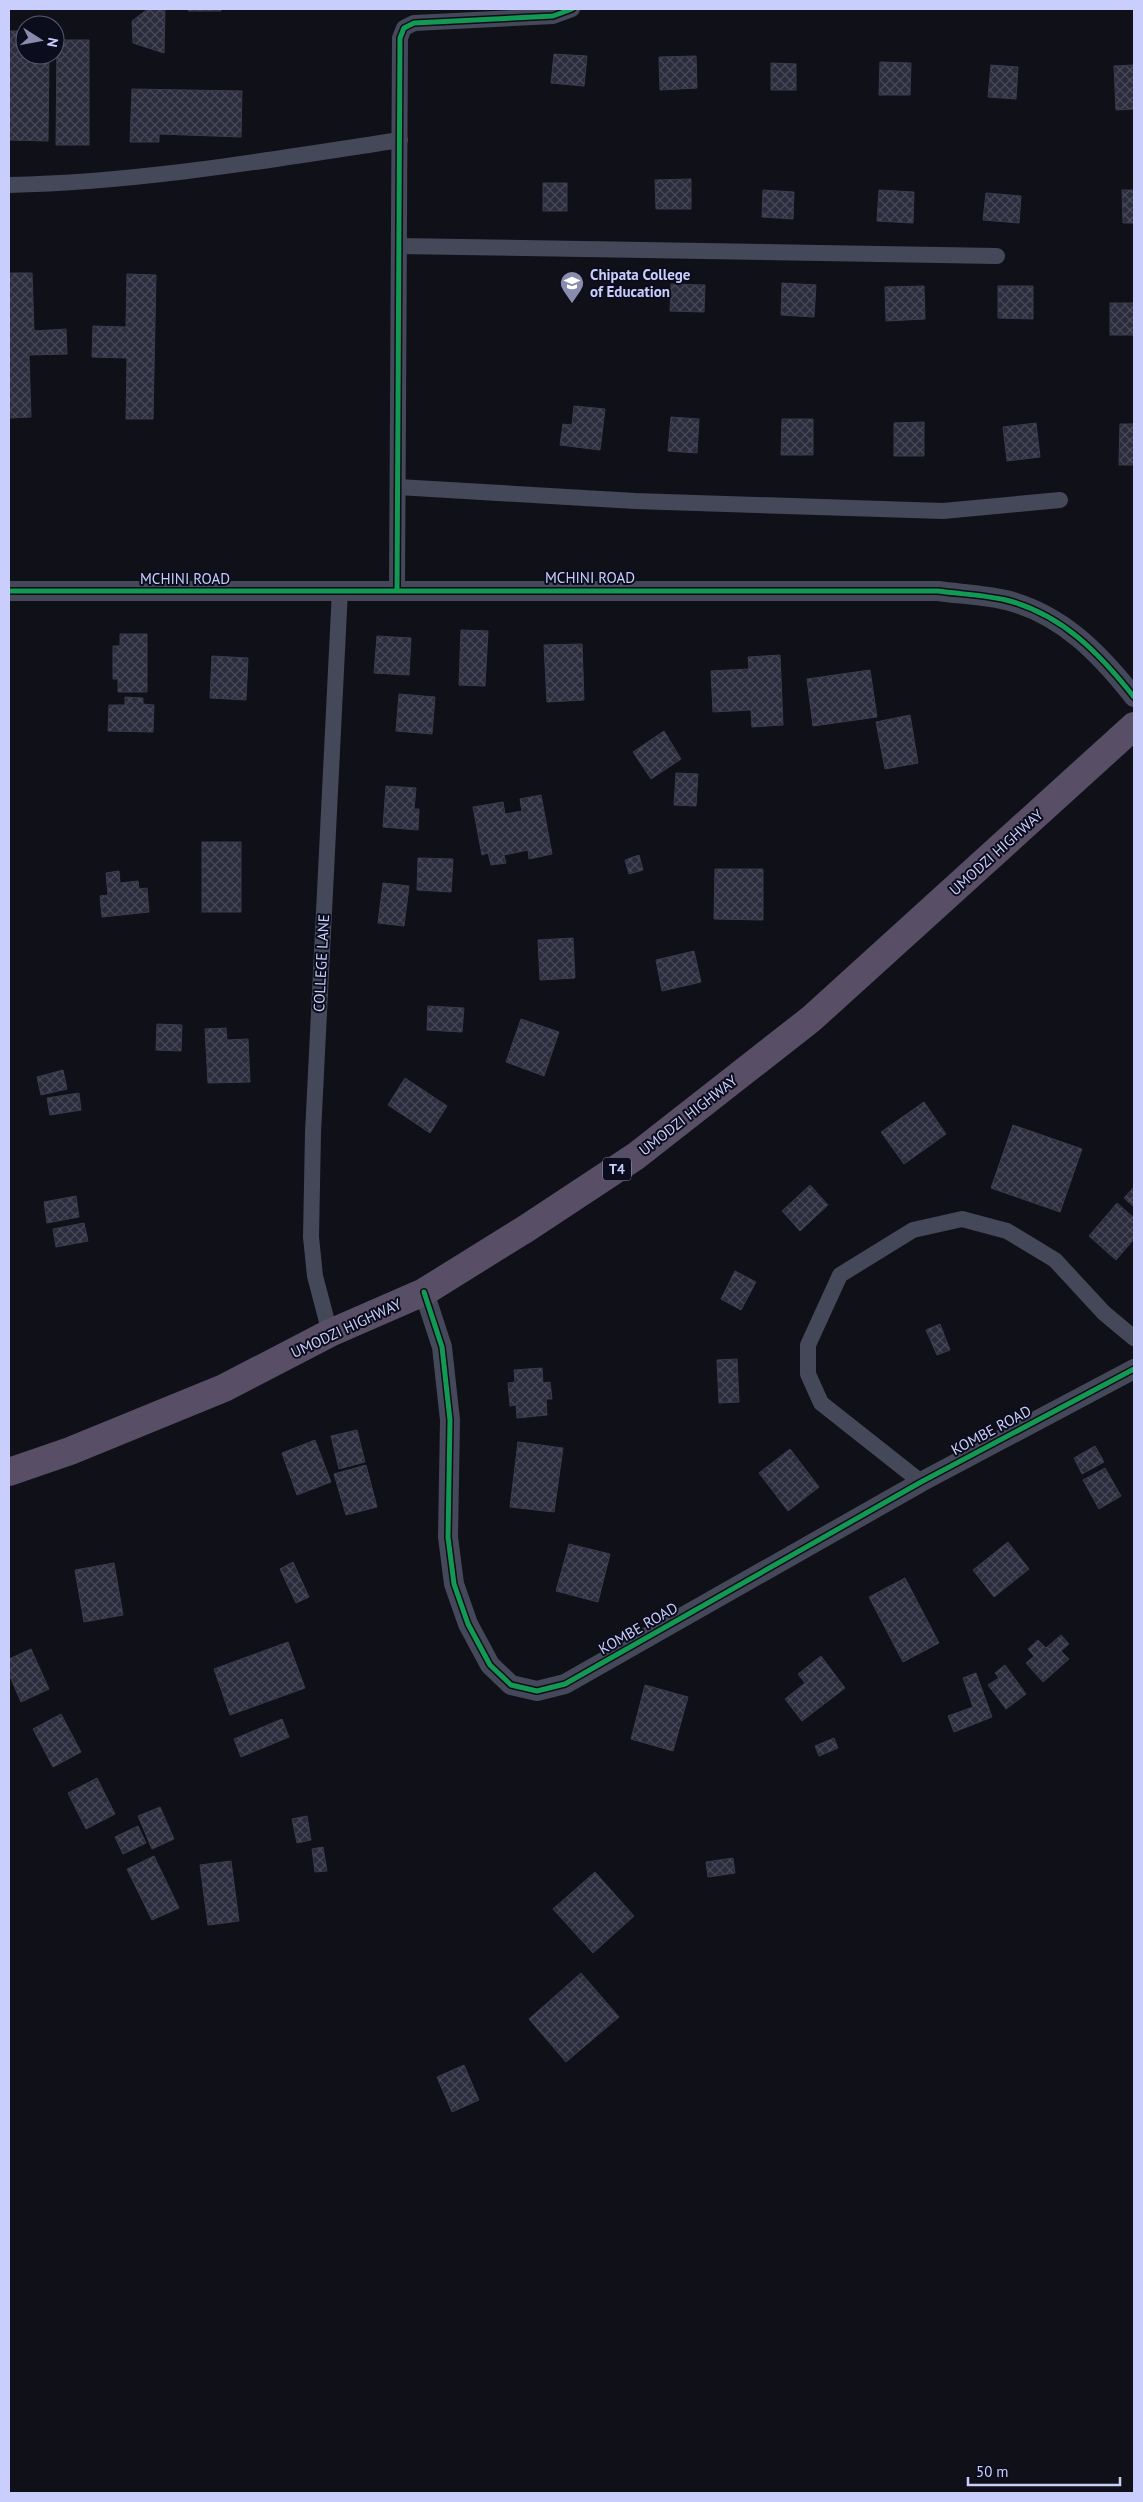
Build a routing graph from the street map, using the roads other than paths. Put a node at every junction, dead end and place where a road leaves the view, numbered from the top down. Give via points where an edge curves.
1 (572, 9) edge
2 (400, 140) junction
3 (9, 185) edge
4 (399, 246) junction
5 (997, 256) dead end
6 (398, 487) junction
7 (1060, 500) dead end
8 (340, 590) junction
9 (397, 590) junction
10 (9, 591) edge
11 (1134, 697) edge
12 (1134, 726) edge
13 (424, 1292) junction
14 (330, 1333) junction
15 (1134, 1338) edge
16 (1134, 1369) edge
17 (9, 1472) edge
18 (921, 1482) junction

1 - 2 street via 553,16 414,23 404,28 400,38
2 - 3 street via 215,169 81,183
2 - 4 street
4 - 5 street
4 - 6 street
6 - 7 street via 635,501 944,511
6 - 9 street
8 - 9 street, MCHINI ROAD
8 - 10 street, MCHINI ROAD
8 - 14 street, COLLEGE LANE via 311,1228 315,1276
9 - 11 street, MCHINI ROAD via 938,591 1006,600 1046,614 1074,633 1111,668
12 - 13 highway, UMODZI HIGHWAY / T4 via 811,1019 636,1156
13 - 14 highway, UMODZI HIGHWAY / T4
13 - 18 street, KOMBE ROAD via 442,1347 450,1420 448,1537 454,1584 468,1624 490,1665 511,1685 537,1691 565,1684
14 - 17 highway, UMODZI HIGHWAY / T4 via 224,1388 70,1451
15 - 18 street via 1104,1313 1055,1260 1007,1231 962,1219 913,1230 840,1275 808,1345 808,1374 821,1403
16 - 18 street, KOMBE ROAD

